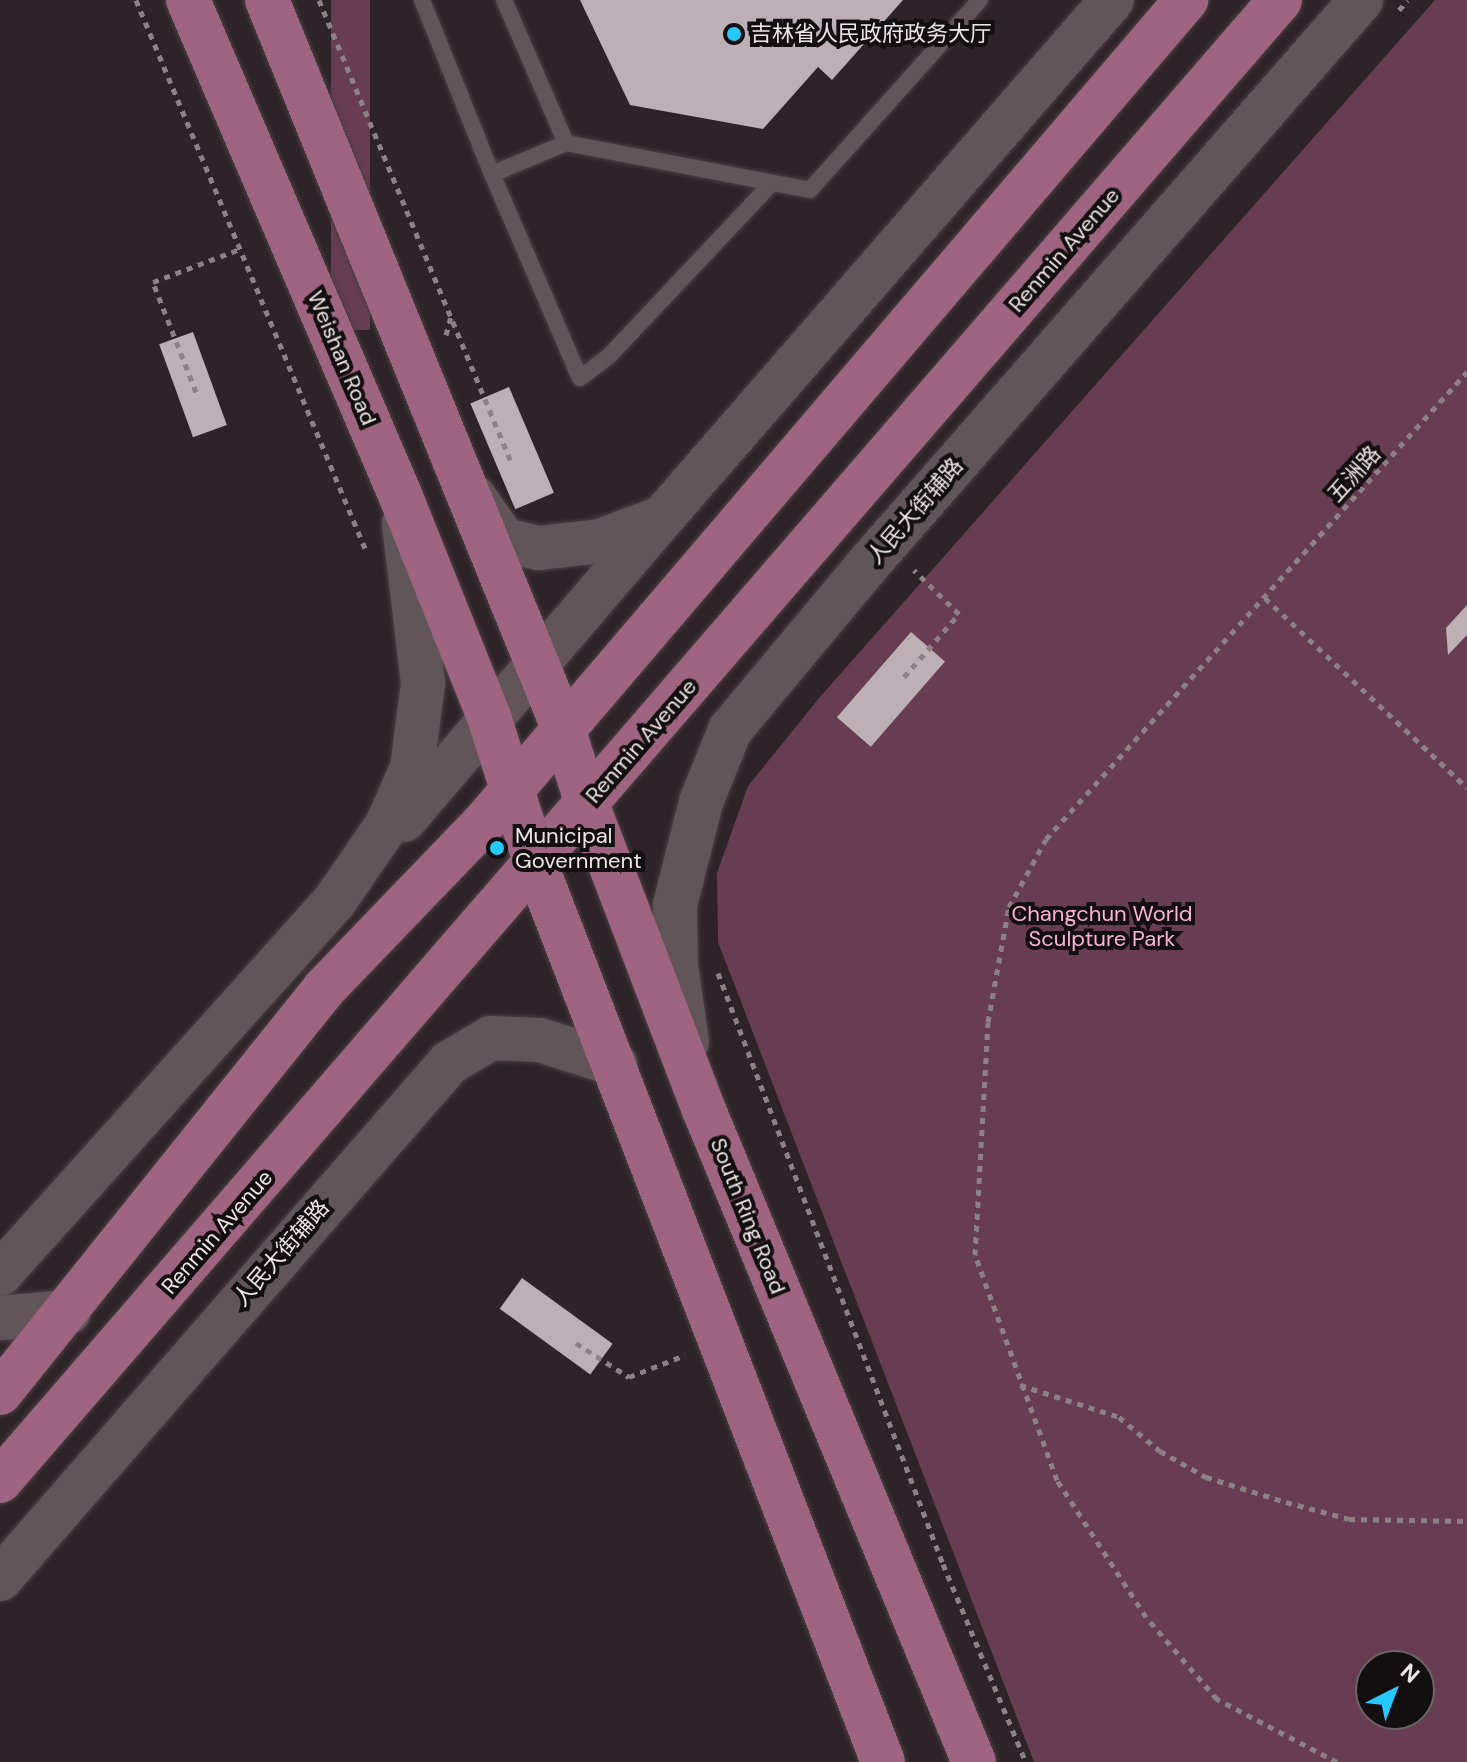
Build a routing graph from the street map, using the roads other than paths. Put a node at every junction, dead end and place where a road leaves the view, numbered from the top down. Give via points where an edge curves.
1 (188, 0) edge
2 (267, 0) edge
3 (422, 0) edge
4 (504, 0) edge
5 (980, 0) edge
6 (1112, 0) edge
7 (1186, 0) edge
8 (1280, 0) edge
9 (1375, 11) edge
10 (566, 143) junction
11 (492, 174) junction
12 (772, 183) junction
13 (454, 467) junction
14 (401, 497) junction
15 (662, 518) junction
16 (537, 664) junction
17 (490, 720) junction
18 (562, 725) junction
19 (509, 792) junction
20 (587, 804) junction
21 (536, 865) junction
22 (334, 902) junction
23 (615, 1064) junction
24 (704, 1110) junction
25 (0, 1274) edge
26 (69, 1312) junction
27 (0, 1318) edge
28 (0, 1393) edge
29 (0, 1481) edge
30 (0, 1579) edge
31 (883, 1762) edge
32 (974, 1762) edge

1 - 14 main road, Weishan Road
2 - 13 main road
3 - 11 lane
4 - 10 lane
5 - 12 lane via 810,190
6 - 15 main road
7 - 18 main road
8 - 20 main road, Renmin Avenue
9 - 24 main road, 人民大街辅路 via 871,561 730,730 701,802 675,905 676,966
10 - 11 lane
10 - 12 lane
11 - 12 lane via 580,378 610,355
13 - 15 main road via 504,540 539,548 600,541
13 - 16 main road
14 - 17 main road, Weishan Road
14 - 22 main road via 423,683 412,768 387,825
15 - 16 main road
16 - 17 main road
16 - 18 main road, South Ring Road
17 - 19 main road
17 - 22 main road
18 - 19 main road
18 - 20 main road, South Ring Road
19 - 21 main road
19 - 26 main road via 324,989
20 - 21 main road, Renmin Avenue
20 - 24 main road, South Ring Road
21 - 23 main road
21 - 29 main road, Renmin Avenue
22 - 25 main road
23 - 30 main road, 人民大街辅路 via 540,1040 491,1038 449,1063
23 - 31 main road
24 - 32 main road, South Ring Road
26 - 27 main road
26 - 28 main road

